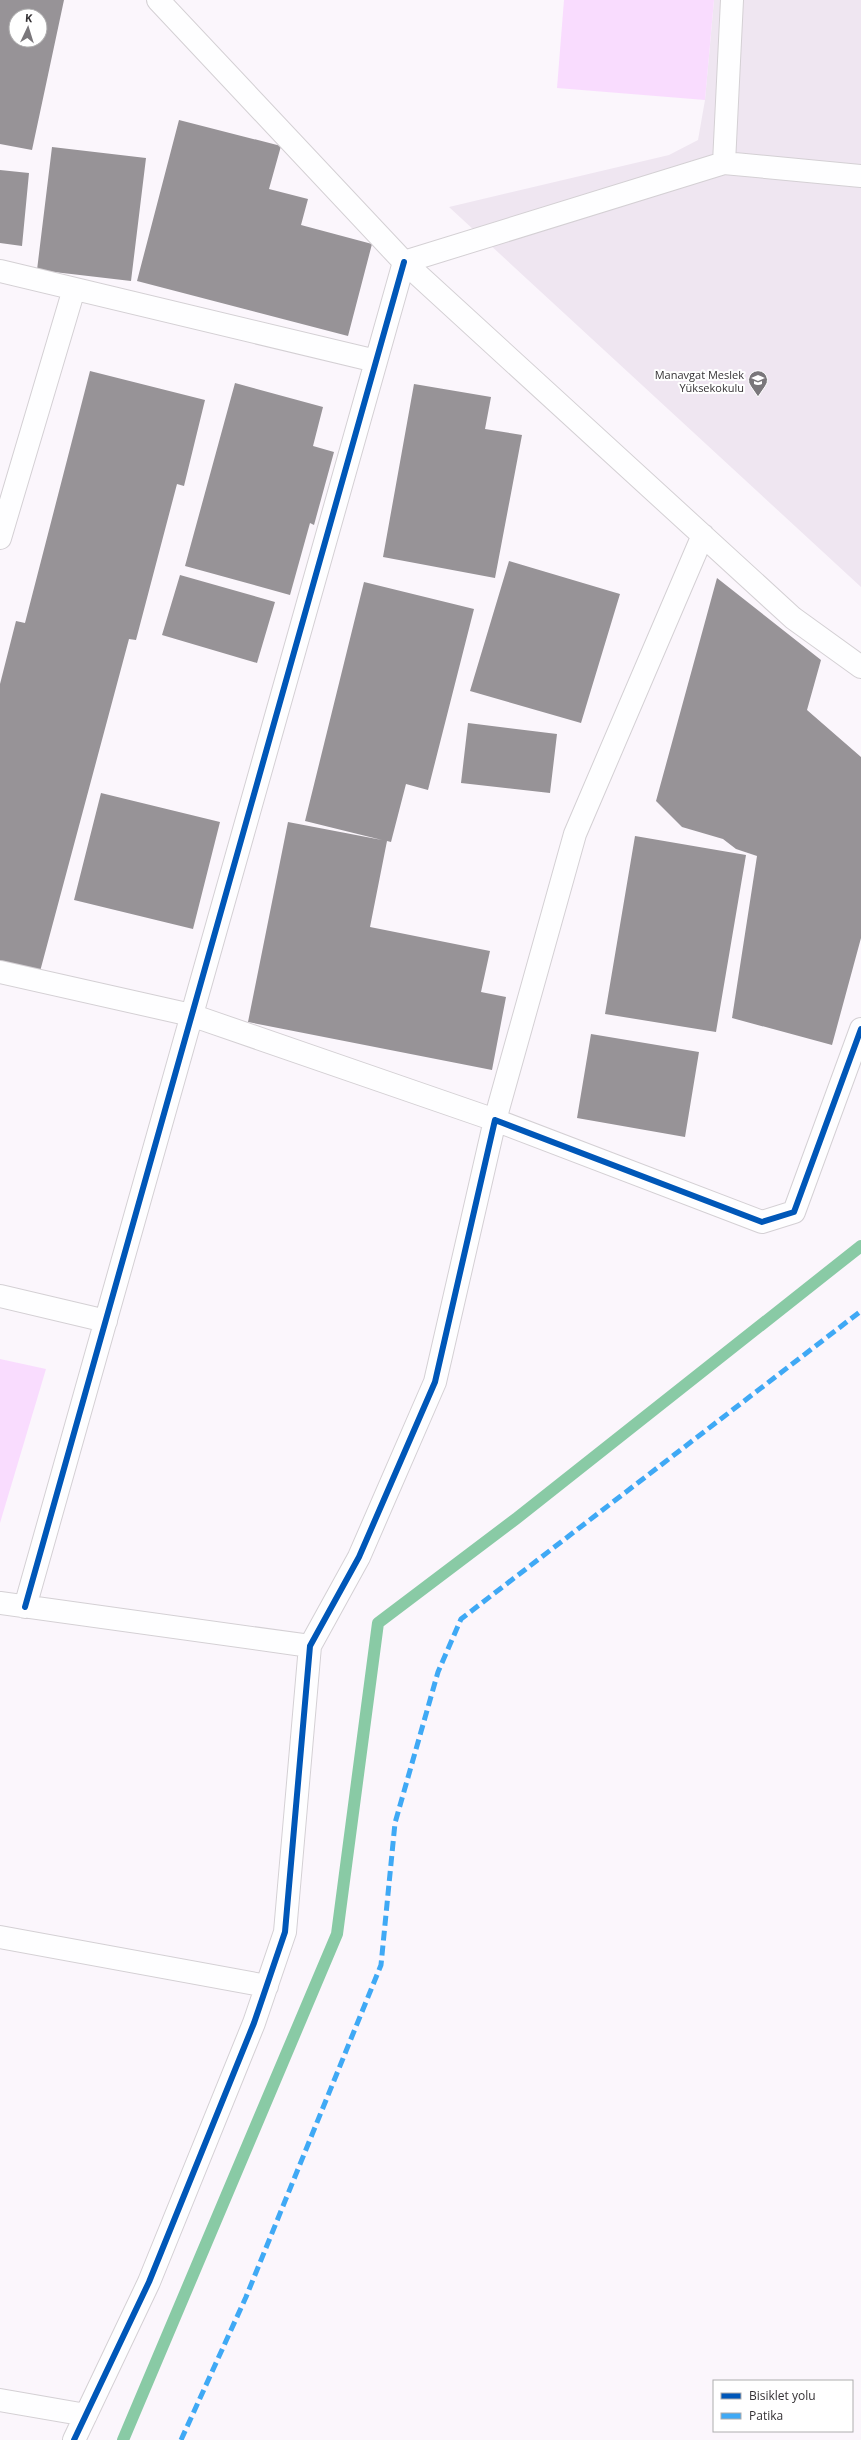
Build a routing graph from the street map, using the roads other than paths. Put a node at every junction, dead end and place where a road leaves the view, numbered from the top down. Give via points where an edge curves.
1 (732, 0) edge
2 (160, 1) edge
3 (724, 163) junction
4 (861, 176) edge
5 (404, 262) junction
6 (0, 271) edge
7 (74, 289) junction
8 (376, 361) junction
9 (703, 535) junction
10 (0, 538) edge
11 (861, 667) edge
12 (0, 972) edge
13 (191, 1015) junction
14 (861, 1029) edge
15 (495, 1120) junction
16 (0, 1296) edge
17 (106, 1321) junction
18 (0, 1603) edge
19 (25, 1607) junction
20 (310, 1646) junction
21 (0, 1937) edge
22 (267, 1986) junction
23 (0, 2400) edge
24 (86, 2415) junction
25 (74, 2440) edge

1 - 3 street
2 - 5 street
3 - 4 street
3 - 5 street
5 - 8 street
5 - 9 street
6 - 7 street
7 - 8 street
7 - 10 street
8 - 13 street
9 - 11 street via 793,618
9 - 15 street via 575,834
12 - 13 street
13 - 15 street
13 - 17 street
14 - 15 street via 794,1212 762,1222
15 - 20 street via 435,1382 359,1557
16 - 17 street
17 - 19 street
18 - 19 street
19 - 20 street
20 - 22 street via 285,1932
21 - 22 street
22 - 24 street via 149,2282
23 - 24 street
24 - 25 street

